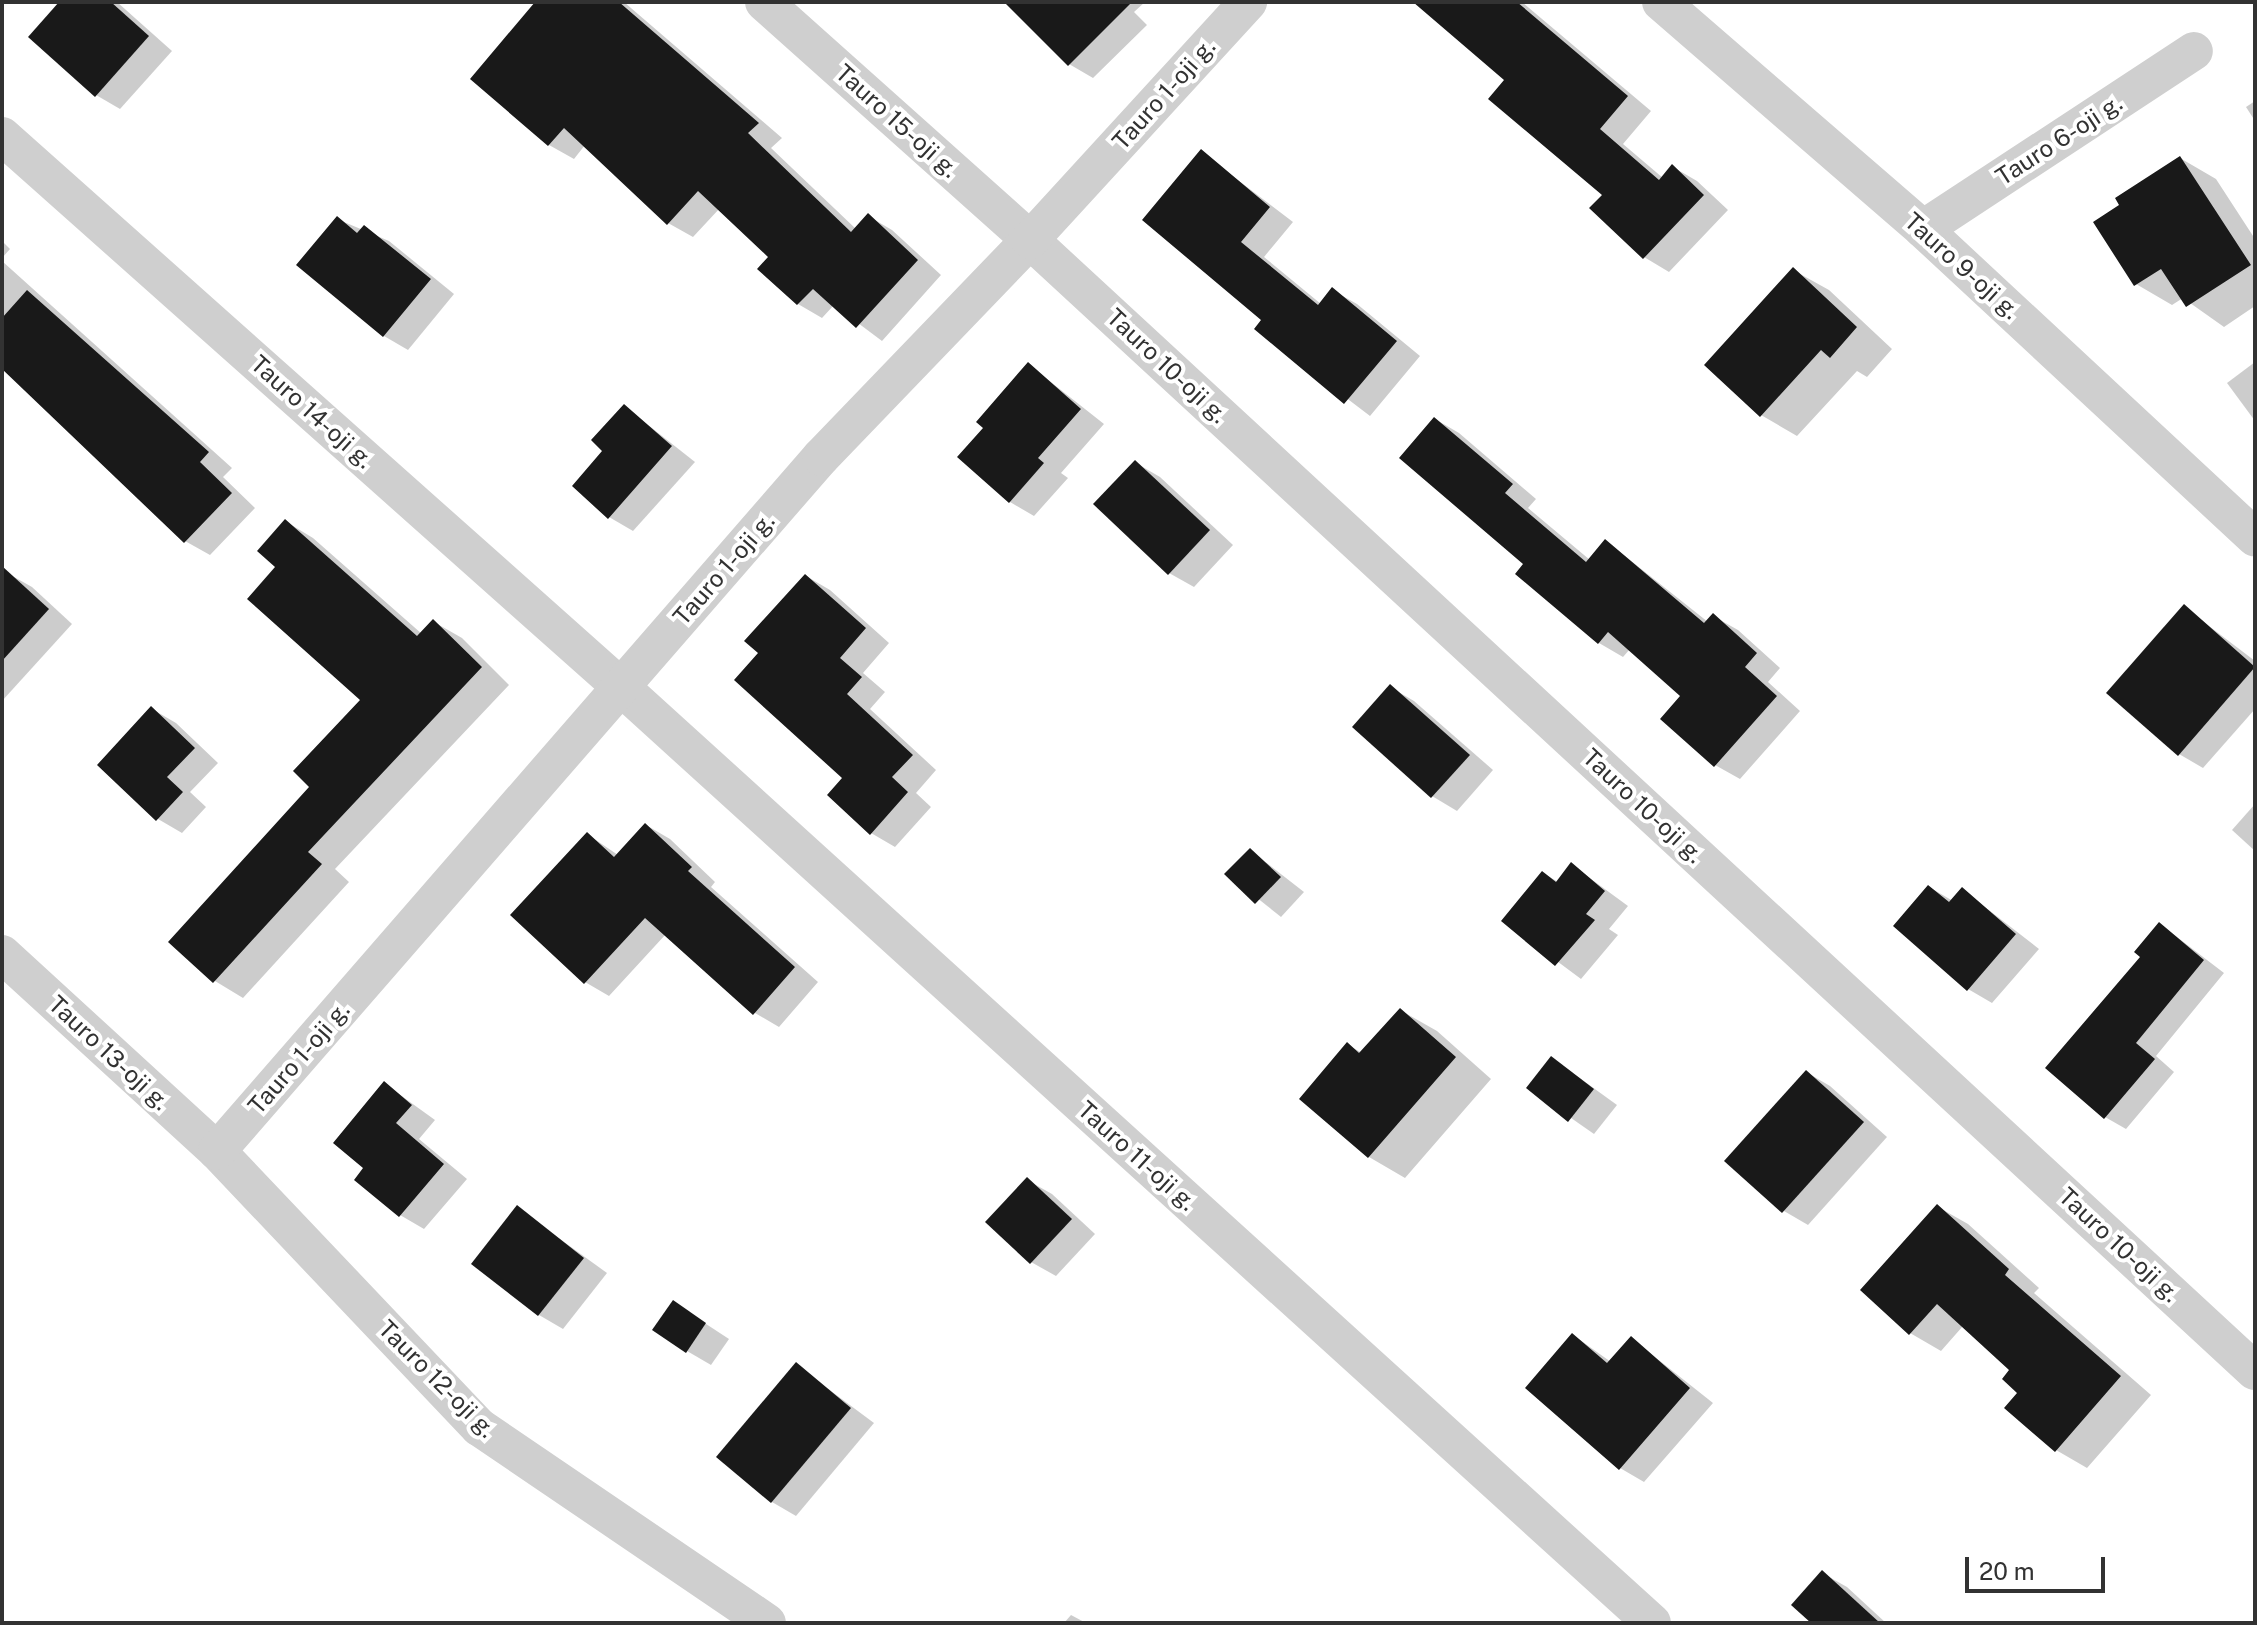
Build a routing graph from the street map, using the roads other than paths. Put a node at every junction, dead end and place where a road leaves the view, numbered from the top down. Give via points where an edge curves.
1 (764, 2) edge
2 (1248, 2) edge
3 (1661, 2) edge
4 (2194, 51) dead end
5 (2, 136) edge
6 (1923, 229) junction
7 (1030, 240) junction
8 (2255, 537) edge
9 (622, 688) junction
10 (2, 954) edge
11 (217, 1151) junction
12 (2255, 1371) edge
13 (767, 1623) edge
14 (1652, 1623) edge

1 - 7 street, Tauro 15-oji g.
2 - 7 street, Tauro 1-oji g.
3 - 6 street, Tauro 9-oji g.
4 - 6 street, Tauro 6-oji g.
5 - 9 street, Tauro 14-oji g.
6 - 8 street, Tauro 9-oji g.
7 - 9 street, Tauro 1-oji g. via 821,457
7 - 12 street, Tauro 10-oji g.
9 - 11 street, Tauro 1-oji g.
9 - 14 street, Tauro 11-oji g.
10 - 11 street, Tauro 13-oji g.
11 - 13 street, Tauro 12-oji g. via 479,1427

